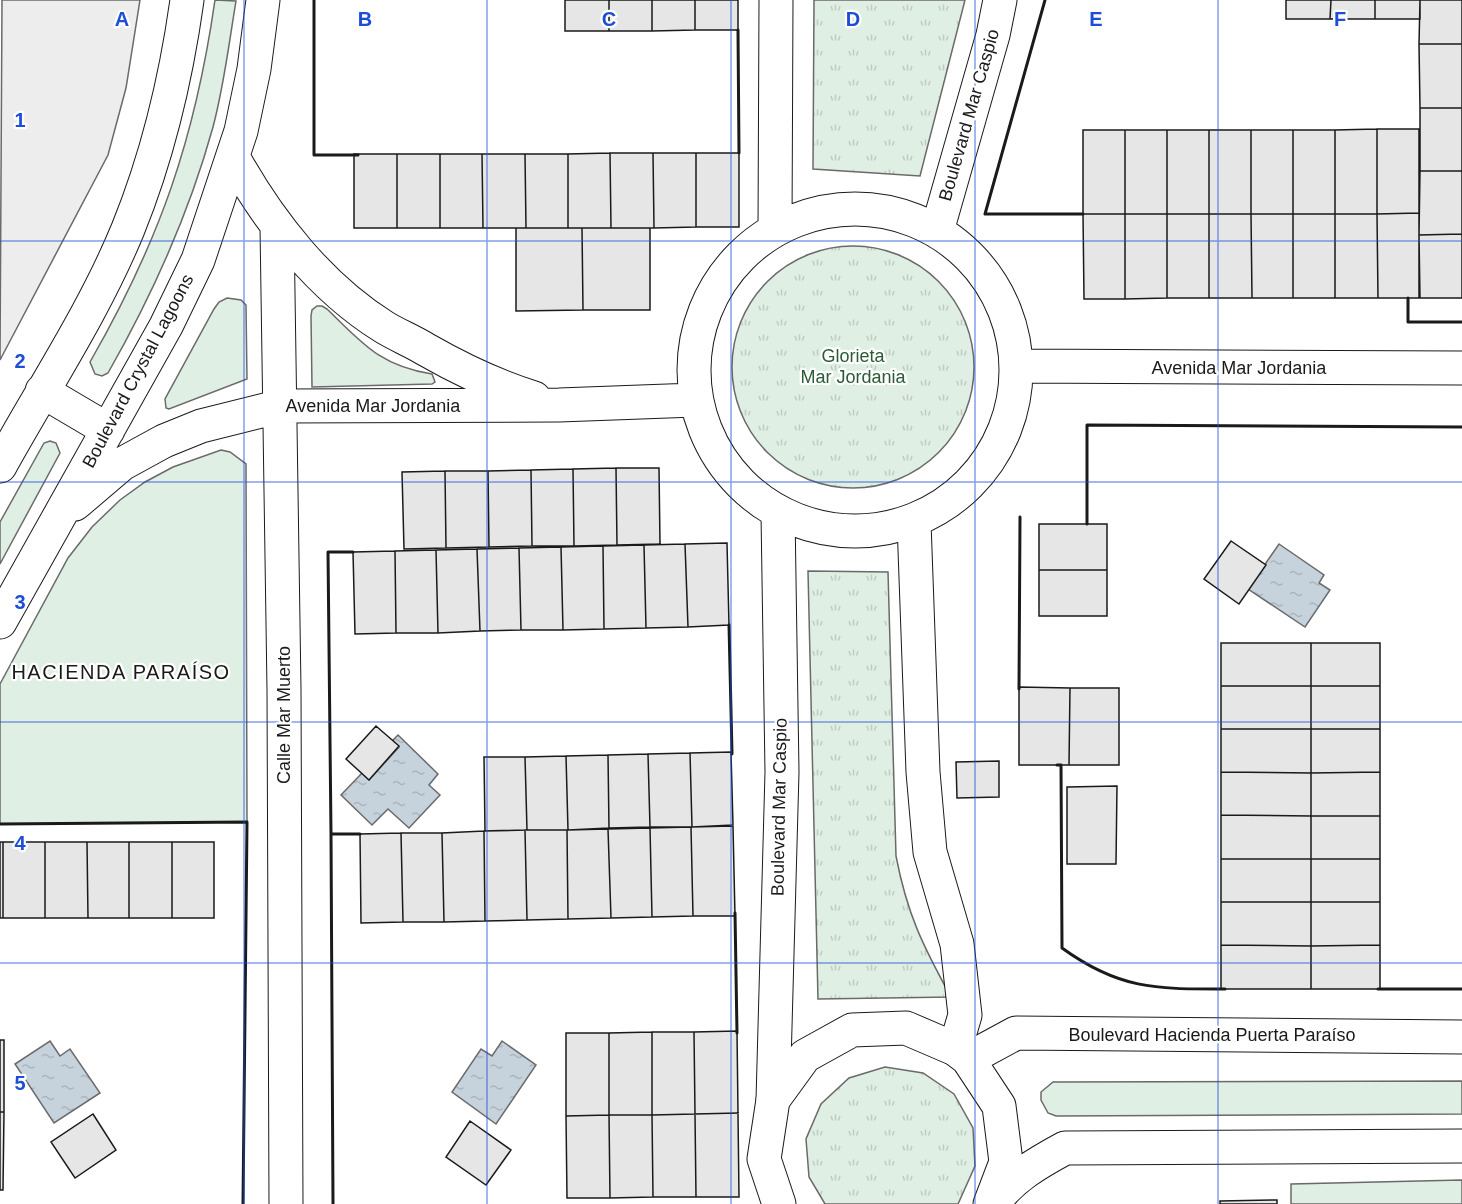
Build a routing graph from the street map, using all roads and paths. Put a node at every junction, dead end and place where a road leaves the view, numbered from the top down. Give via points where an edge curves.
1 (187, 0) edge
2 (263, 0) edge
3 (776, 0) edge
4 (1000, 0) edge
5 (233, 157) junction
6 (277, 227) junction
7 (775, 229) junction
8 (937, 231) junction
9 (1016, 366) junction
10 (1462, 368) edge
11 (42, 392) junction
12 (695, 400) junction
13 (559, 405) junction
14 (281, 406) junction
15 (108, 430) junction
16 (0, 466) edge
17 (778, 514) junction
18 (914, 522) junction
19 (51, 528) junction
20 (0, 622) edge
21 (1462, 1037) edge
22 (962, 1054) junction
23 (773, 1100) junction
24 (1462, 1146) edge
25 (286, 1204) edge
26 (779, 1204) edge
27 (992, 1204) edge

1 - 11 street via 179,55 151,168 99,290
2 - 5 street, Boulevard Crystal Lagoons via 254,69
3 - 7 street
4 - 8 street, Boulevard Mar Caspio
5 - 6 street
5 - 15 street, Boulevard Crystal Lagoons via 198,260
6 - 13 street via 352,304 384,327 464,371
6 - 14 street, Calle Mar Muerto
7 - 8 street via 814,213 856,208 898,214
7 - 12 street via 736,260 707,302 694,350
8 - 9 street via 969,256 994,288 1010,326
9 - 10 street, Avenida Mar Jordania
9 - 18 street via 1012,406 999,443 978,477 949,503
11 - 15 street
11 - 16 street
12 - 13 street, Avenida Mar Jordania
12 - 17 street via 711,446 739,486
13 - 14 street, Avenida Mar Jordania
14 - 19 street, Avenida Mar Jordania via 201,426 164,441 122,465 84,494
14 - 25 street, Calle Mar Muerto
15 - 19 street, Boulevard Crystal Lagoons
17 - 18 street via 845,534
17 - 23 street, Boulevard Mar Caspio via 782,772
18 - 22 street via 929,842 957,944 965,1015
19 - 20 street, Boulevard Crystal Lagoons
21 - 22 street, Boulevard Hacienda Puerta Paraíso via 1016,1034
22 - 23 street via 906,1028 852,1030 805,1056
22 - 27 street via 999,1106 1006,1162
23 - 26 street, Boulevard Mar Caspio via 764,1159
24 - 27 street via 1065,1148 1020,1176

